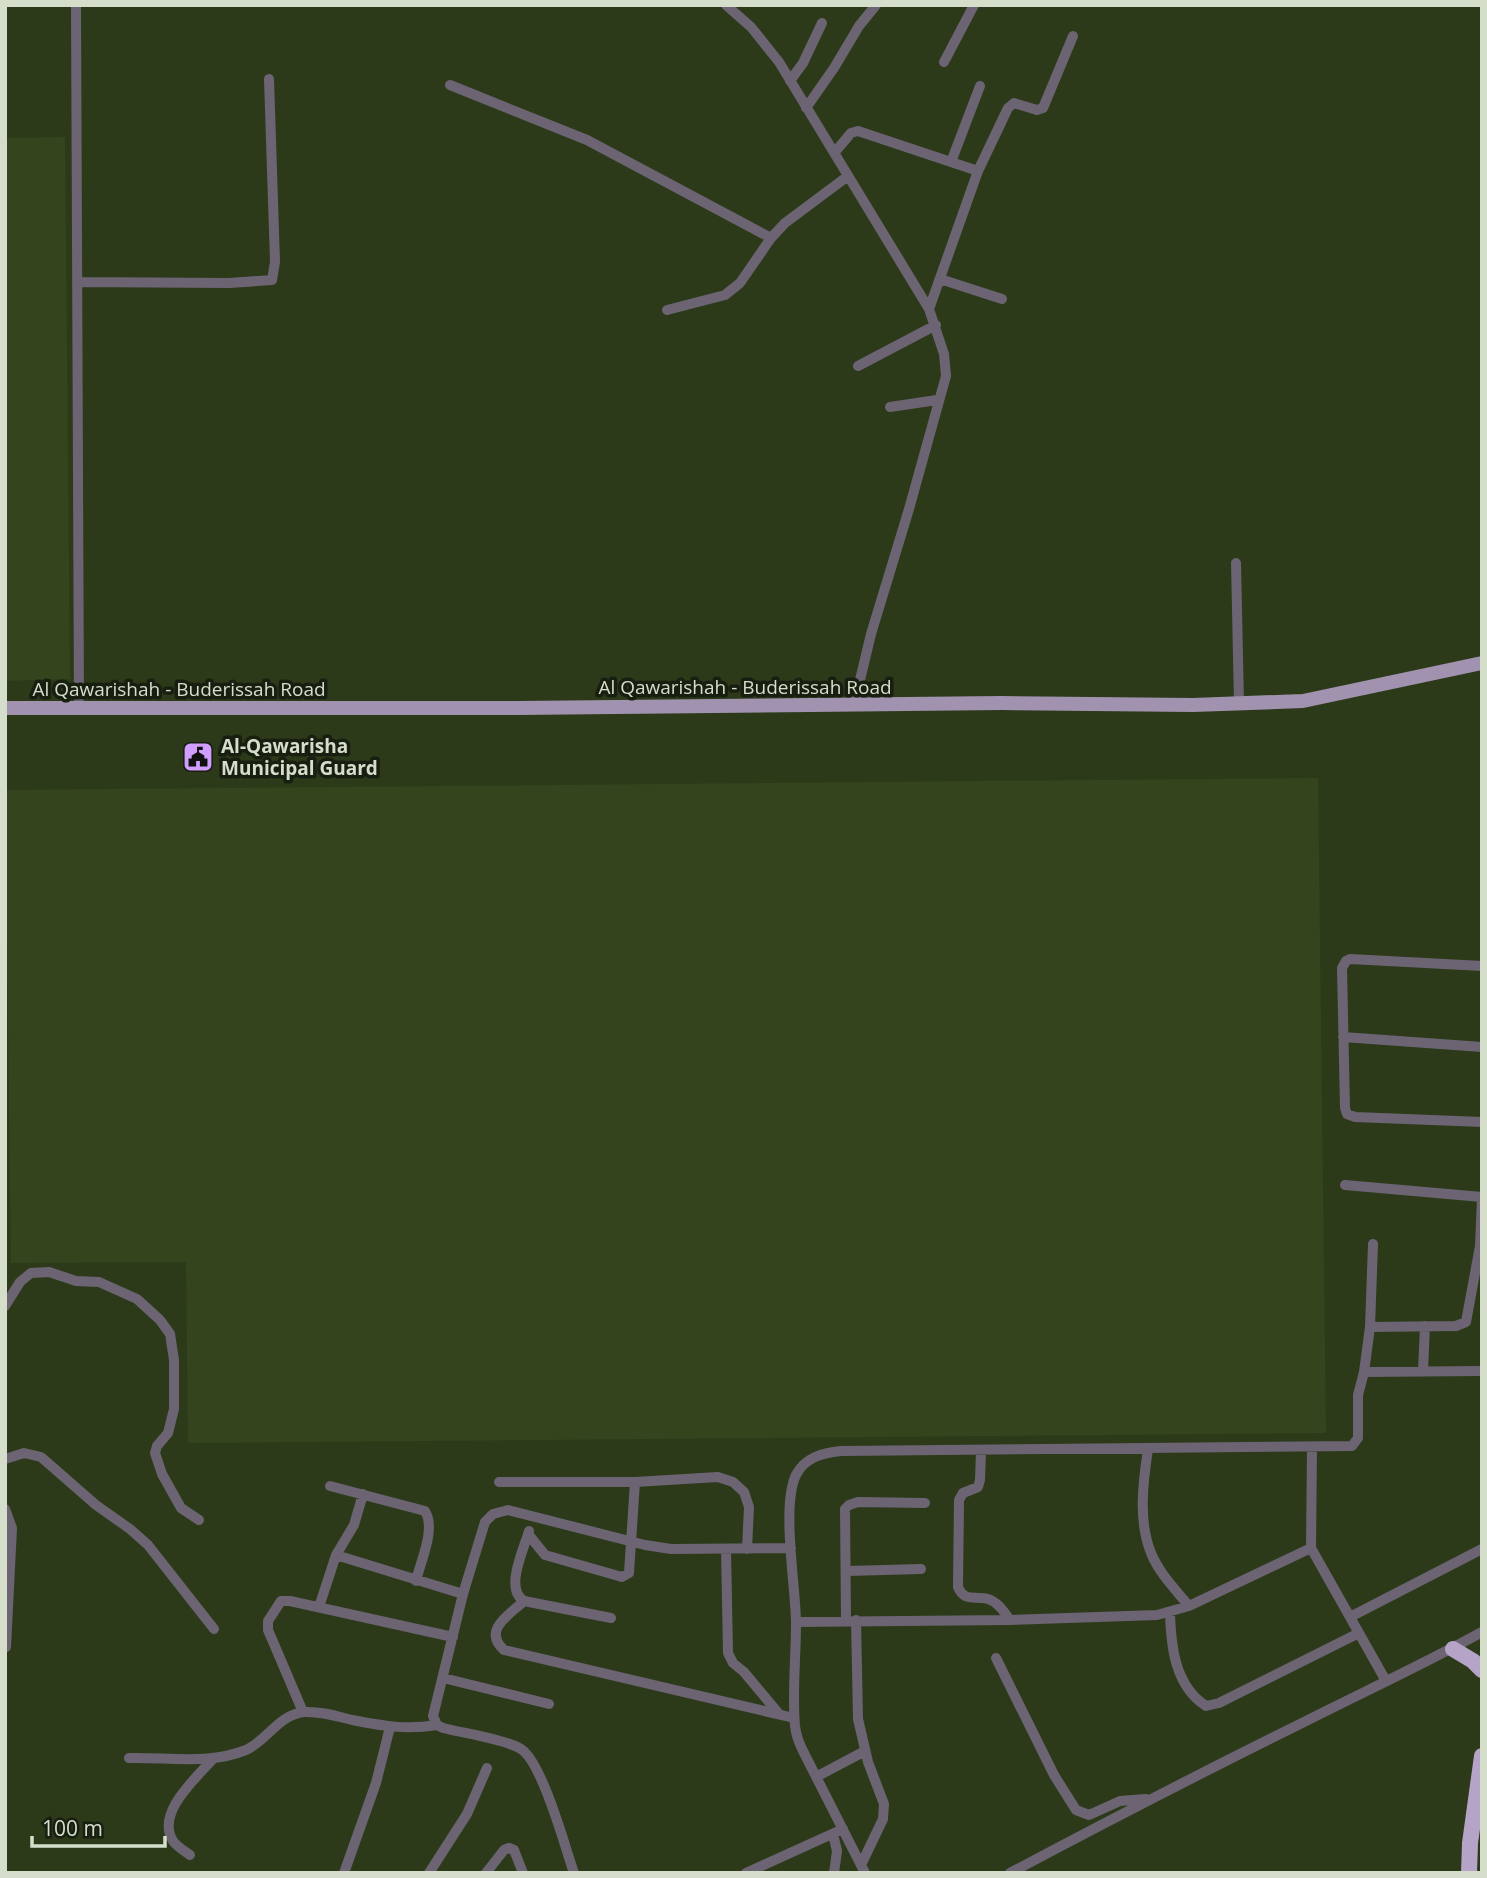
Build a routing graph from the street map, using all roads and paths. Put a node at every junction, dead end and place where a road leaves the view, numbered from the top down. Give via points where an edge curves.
1 (76, 5) edge
2 (726, 5) edge
3 (876, 5) edge
4 (970, 7) edge
5 (822, 23) dead end
6 (1073, 36) dead end
7 (944, 62) dead end
8 (269, 79) dead end
9 (790, 81) junction
10 (450, 85) dead end
11 (980, 86) dead end
12 (806, 108) junction
13 (835, 152) junction
14 (951, 162) junction
15 (978, 171) junction
16 (848, 176) junction
17 (771, 238) junction
18 (940, 279) junction
19 (77, 282) junction
20 (1002, 299) dead end
21 (929, 309) junction
22 (667, 310) dead end
23 (936, 326) junction
24 (858, 366) dead end
25 (937, 400) junction
26 (890, 407) dead end
27 (1236, 563) dead end
28 (1482, 663) edge
29 (1239, 704) junction
30 (855, 705) junction
31 (5, 708) edge
32 (79, 708) junction
33 (1482, 967) edge
34 (1343, 1037) junction
35 (1482, 1047) edge
36 (1482, 1122) edge
37 (1345, 1185) dead end
38 (1482, 1198) edge
39 (1373, 1244) dead end
40 (1481, 1246) edge
41 (5, 1306) edge
42 (1425, 1326) junction
43 (1370, 1327) junction
44 (1423, 1371) junction
45 (1482, 1371) edge
46 (1364, 1372) junction
47 (1312, 1447) junction
48 (1148, 1449) junction
49 (981, 1451) junction
50 (5, 1459) edge
51 (499, 1482) dead end
52 (635, 1482) junction
53 (330, 1486) dead end
54 (363, 1494) junction
55 (925, 1503) dead end
56 (5, 1509) edge
57 (533, 1518) junction
58 (199, 1520) dead end
59 (528, 1534) junction
60 (630, 1540) junction
61 (791, 1548) junction
62 (1311, 1548) junction
63 (726, 1549) junction
64 (747, 1549) junction
65 (1482, 1549) edge
66 (336, 1555) junction
67 (921, 1569) dead end
68 (847, 1571) junction
69 (416, 1580) junction
70 (463, 1594) junction
71 (524, 1601) junction
72 (1189, 1606) junction
73 (319, 1607) junction
74 (1170, 1613) junction
75 (1350, 1617) junction
76 (611, 1618) dead end
77 (851, 1620) junction
78 (1010, 1620) junction
79 (796, 1622) junction
80 (214, 1629) dead end
81 (1359, 1633) junction
82 (1482, 1633) edge
83 (453, 1637) junction
84 (6, 1647) edge
85 (1453, 1649) junction
86 (996, 1658) dead end
87 (1482, 1670) edge
88 (443, 1678) junction
89 (1386, 1681) junction
90 (549, 1704) dead end
91 (303, 1713) junction
92 (779, 1714) junction
93 (794, 1718) junction
94 (437, 1725) junction
95 (390, 1727) junction
96 (866, 1751) junction
97 (1482, 1756) edge
98 (129, 1758) dead end
99 (214, 1758) junction
100 (487, 1768) dead end
101 (816, 1777) junction
102 (1148, 1799) junction
103 (838, 1831) junction
104 (190, 1856) dead end
105 (863, 1869) edge
106 (344, 1873) edge
107 (429, 1873) edge
108 (486, 1873) edge
109 (523, 1873) edge
110 (574, 1873) edge
111 (746, 1873) edge
112 (834, 1873) edge
113 (1010, 1873) edge
114 (1469, 1873) edge

1 - 19 street
2 - 9 street via 751,27
3 - 12 street
4 - 7 street
5 - 9 street
6 - 15 street via 1043,108 1010,106
8 - 19 street via 272,281
9 - 12 street
10 - 17 street via 587,140
11 - 14 street
12 - 13 street
13 - 14 street via 854,131
13 - 16 street
14 - 15 street
15 - 18 street
16 - 17 street
16 - 21 street
17 - 22 street via 740,283 725,295
18 - 20 street
18 - 21 street
19 - 32 street
21 - 23 street
23 - 24 street
23 - 25 street via 946,376
25 - 26 street
25 - 30 street
27 - 29 street
28 - 29 main road, Al Qawarishah - Buderissah Road via 1303,701
29 - 30 main road, Al Qawarishah - Buderissah Road
30 - 32 main road, Al Qawarishah - Buderissah Road
31 - 32 main road, Al Qawarishah - Buderissah Road
33 - 34 street via 1346,961 1342,968
34 - 35 street
34 - 36 street via 1348,1114
37 - 38 street
38 - 40 street
39 - 43 street
40 - 42 street via 1466,1322
41 - 58 street via 31,1273 49,1272 76,1281 99,1282 137,1299 160,1320 170,1334 174,1409 169,1433 155,1453 181,1508
42 - 43 street
42 - 44 street
43 - 46 street
44 - 45 street
44 - 46 street
46 - 47 street via 1358,1395 1357,1442
47 - 48 street
47 - 62 street
48 - 49 street
48 - 72 street via 1146,1538 1157,1566
49 - 61 street via 841,1451 811,1458 793,1482
49 - 78 street via 978,1487 963,1493 959,1500 958,1587 969,1599 997,1603
50 - 80 street via 24,1453 41,1457 130,1529
51 - 52 street
52 - 60 street
52 - 64 street via 718,1477 733,1482 744,1492 749,1507
53 - 54 street
54 - 66 street via 354,1525
54 - 69 street via 425,1511 429,1528
55 - 68 street via 849,1505 845,1509
56 - 84 street via 12,1528
57 - 59 street
57 - 60 street
57 - 70 street via 508,1510 488,1518
59 - 60 street via 545,1555 622,1577 631,1566
59 - 71 street via 515,1589
60 - 63 street via 671,1549
61 - 64 street
61 - 79 street
62 - 72 street
62 - 75 street
63 - 64 street
63 - 92 street via 728,1653
65 - 75 street
66 - 69 street
66 - 73 street
67 - 68 street
68 - 77 street
69 - 70 street
70 - 83 street
71 - 76 street
71 - 92 street via 497,1626 496,1643 504,1650
72 - 74 street
73 - 83 street
73 - 91 street via 281,1601 267,1625
74 - 78 street
74 - 81 street via 1176,1665 1193,1698 1206,1706
75 - 81 street
77 - 78 street
77 - 79 street
77 - 96 street
79 - 93 street
81 - 89 street
82 - 85 street
83 - 88 street
85 - 87 highway
85 - 89 street
86 - 102 street via 1076,1810 1089,1815 1120,1801
88 - 90 street
88 - 94 street via 433,1716
89 - 102 street
91 - 95 street
91 - 99 street via 289,1716 249,1748
92 - 93 street
93 - 101 street via 798,1740
94 - 95 street
94 - 110 street via 514,1746 528,1755
95 - 106 street
96 - 101 street
96 - 105 street via 884,1804 883,1819
97 - 114 highway
98 - 99 street
99 - 104 street via 184,1791 167,1826 173,1842
100 - 107 street via 467,1814
101 - 103 street
102 - 113 street
103 - 105 street
103 - 111 street
103 - 112 street
108 - 109 street via 509,1848

